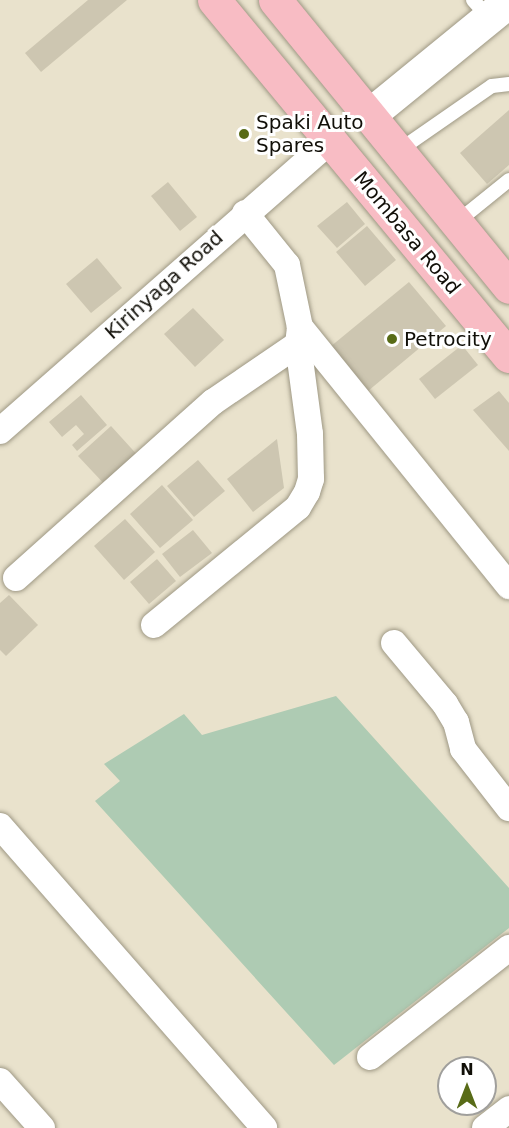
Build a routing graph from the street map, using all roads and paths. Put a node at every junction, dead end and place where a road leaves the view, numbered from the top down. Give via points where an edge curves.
1 (214, 0) edge
2 (275, 0) edge
3 (490, 6) edge
4 (509, 84) edge
5 (369, 115) junction
6 (330, 141) junction
7 (403, 157) junction
8 (509, 180) edge
9 (375, 194) junction
10 (245, 213) junction
11 (456, 222) junction
12 (509, 287) edge
13 (299, 335) junction
14 (509, 356) edge
15 (0, 432) edge
16 (16, 578) dead end
17 (509, 586) edge
18 (154, 625) dead end
19 (394, 643) dead end
20 (509, 808) edge
21 (0, 826) edge
22 (509, 948) edge
23 (370, 1058) dead end
24 (0, 1081) edge
25 (509, 1109) edge
26 (42, 1128) edge
27 (264, 1128) edge
28 (485, 1128) edge

1 - 6 highway, Mombasa Road
2 - 5 highway
3 - 5 street
4 - 7 lane via 492,86
5 - 7 highway
6 - 9 highway, Mombasa Road
6 - 10 street, Kirinyaga Road
7 - 9 highway
7 - 11 highway
8 - 11 lane
9 - 14 highway, Mombasa Road
10 - 13 street via 287,265
10 - 15 street, Kirinyaga Road
11 - 12 highway
13 - 16 street via 213,402
13 - 17 street
13 - 18 street via 310,434 311,479 307,492 298,507
19 - 20 street via 445,704 456,722 464,749
21 - 27 street
22 - 23 street
24 - 26 street
25 - 28 street

